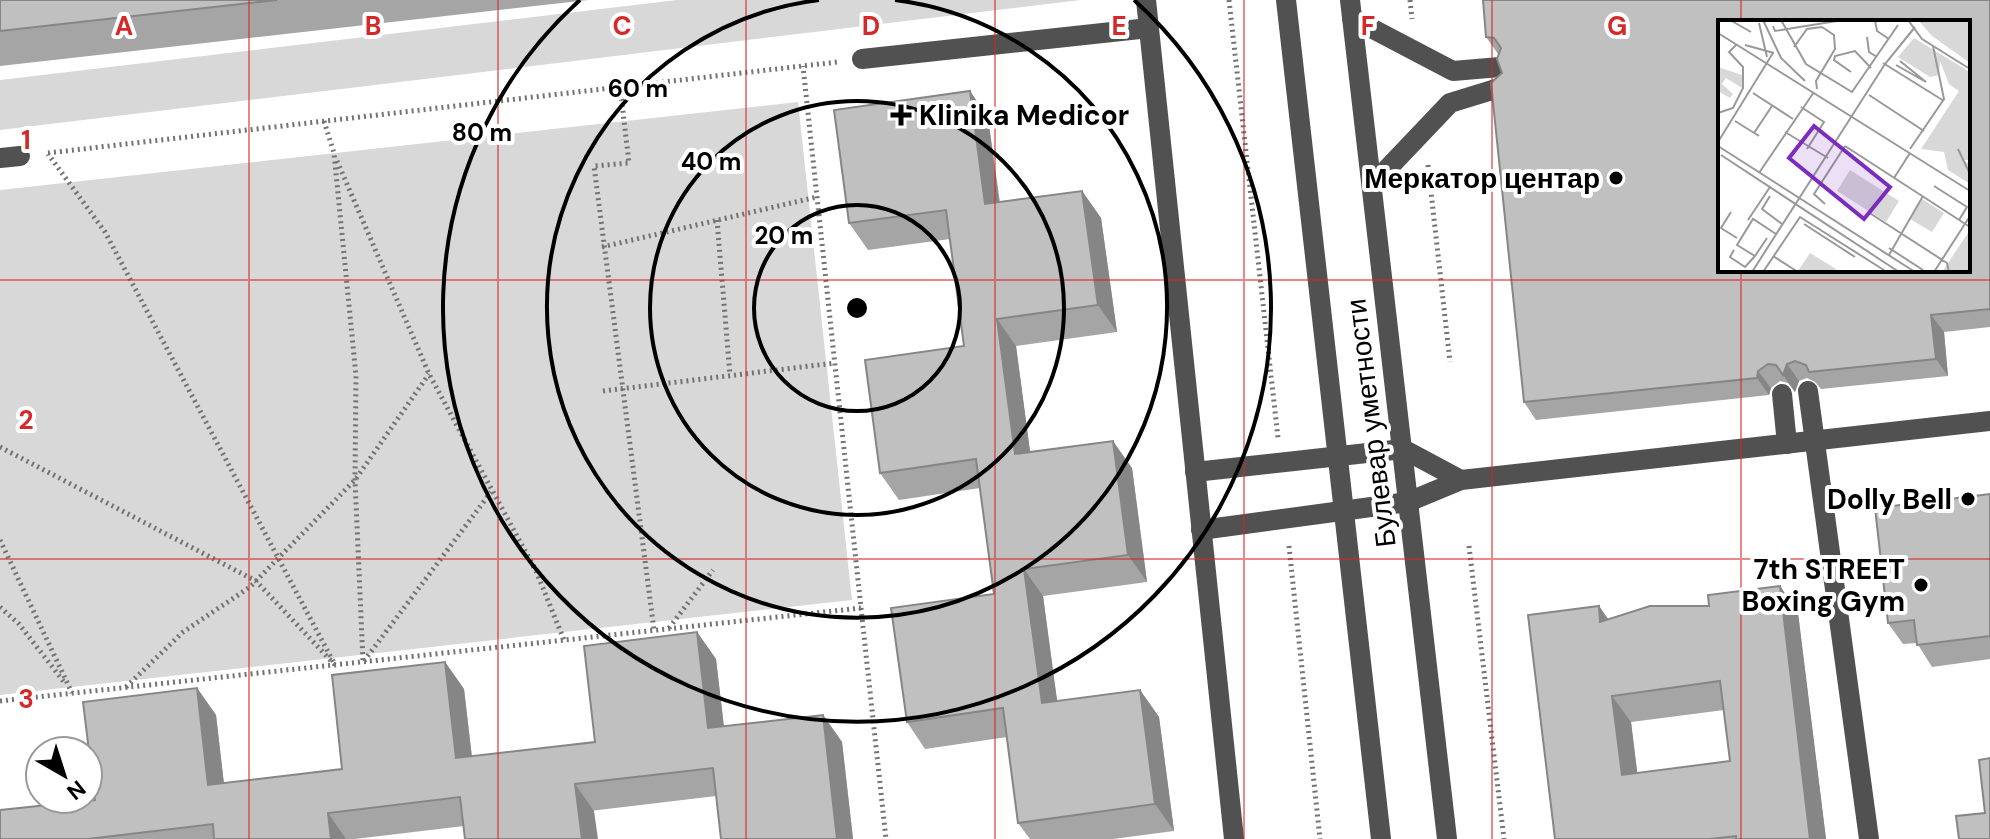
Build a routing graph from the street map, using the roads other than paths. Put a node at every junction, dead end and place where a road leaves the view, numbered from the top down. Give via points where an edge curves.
1 (1146, 0) edge
2 (1286, 0) edge
3 (1351, 9) edge
4 (1149, 28) junction
5 (862, 59) road end
6 (1372, 185) junction
7 (1808, 391) edge
8 (1782, 394) edge
9 (1990, 421) edge
10 (1817, 441) junction
11 (1787, 444) junction
12 (1403, 449) junction
13 (1336, 456) junction
14 (1195, 472) junction
15 (1461, 480) junction
16 (1408, 502) junction
17 (1342, 511) junction
18 (1201, 530) junction
19 (1234, 839) edge
20 (1381, 839) edge
21 (1447, 839) edge
22 (1869, 839) edge

1 - 4 street
2 - 13 street, Булевар уметности
3 - 6 street, Булевар уметности
3 - 6 street via 1453,71 1501,77 1450,103
4 - 5 street
4 - 14 street
6 - 12 street, Булевар уметности
7 - 10 street
8 - 11 street
9 - 10 street
10 - 11 street
10 - 22 street
11 - 15 street
12 - 13 street
12 - 15 street
12 - 16 street, Булевар уметности
13 - 14 street
13 - 17 street, Булевар уметности
14 - 18 street
15 - 16 street
16 - 17 street
16 - 21 street, Булевар уметности
17 - 18 street
17 - 20 street, Булевар уметности
18 - 19 street

